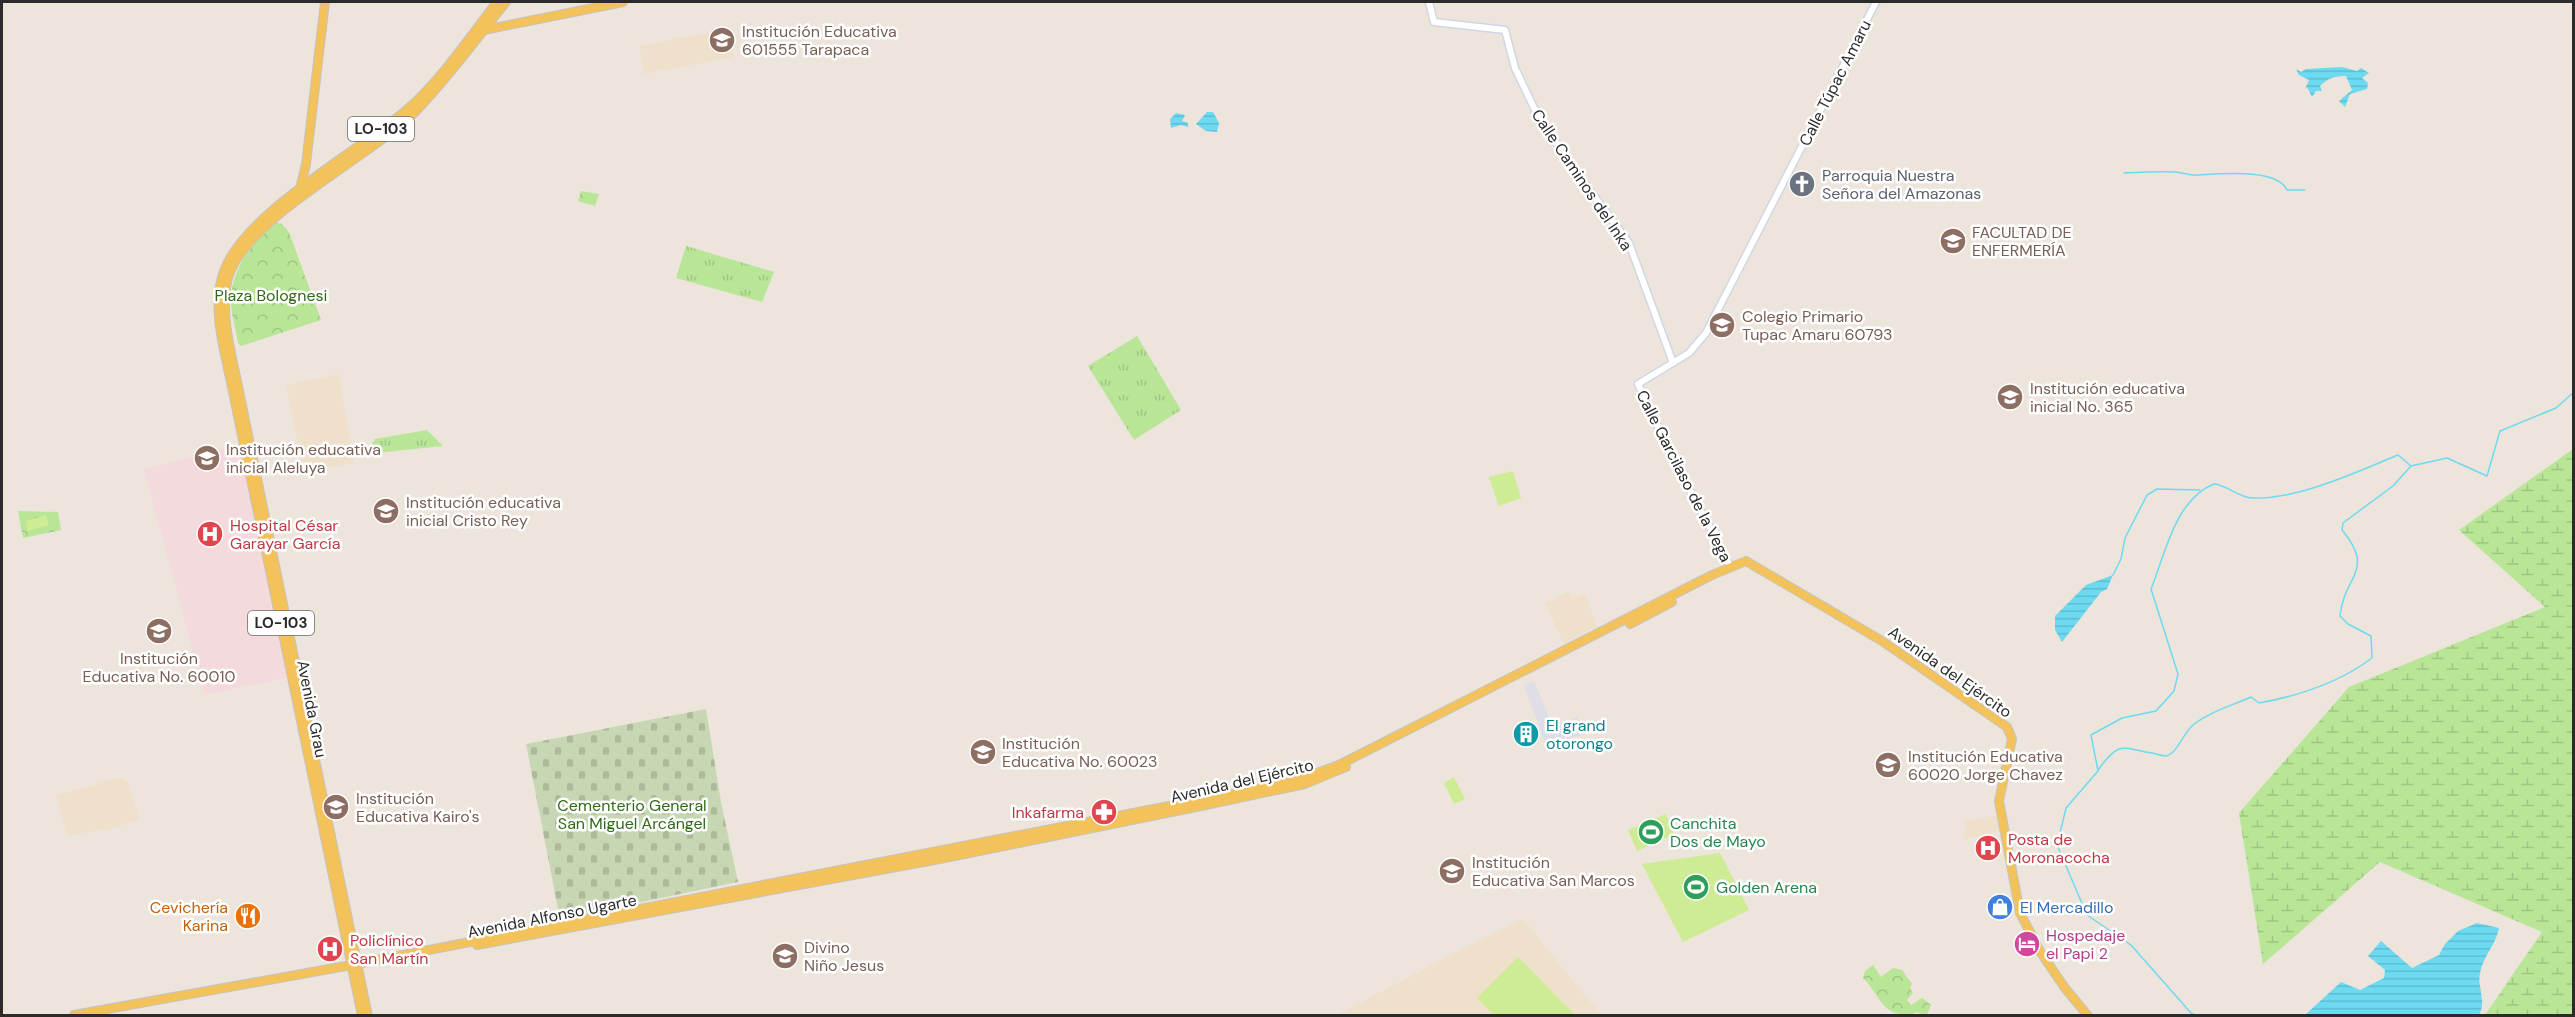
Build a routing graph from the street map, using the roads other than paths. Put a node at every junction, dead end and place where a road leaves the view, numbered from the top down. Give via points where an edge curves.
1 (498, 2) edge
2 (506, 2) edge
3 (623, 2) edge
4 (1429, 2) edge
5 (1876, 2) edge
6 (325, 3) edge
7 (481, 28) junction
8 (306, 164) junction
9 (322, 174) junction
10 (300, 189) junction
11 (1673, 363) junction
12 (1638, 384) joint
13 (1731, 568) junction
14 (752, 889) joint
15 (354, 964) junction
16 (74, 1015) edge
17 (362, 1016) edge
18 (368, 1016) edge
19 (2088, 1016) edge

1 - 7 main road, LO-103
2 - 7 main road, LO-103
3 - 7 main road
4 - 11 street, Calle Caminos del Inka via 1434,22 1505,30 1515,68 1535,110 1629,243
5 - 11 street, Calle Túpac Amaru via 1706,333 1689,353
6 - 8 main road
7 - 9 main road, LO-103 via 410,106
7 - 15 main road, Avenida Grau / LO-103 via 415,112 255,235 229,278 226,296 233,359
8 - 9 main road via 313,174
8 - 10 main road
9 - 10 main road, LO-103
10 - 15 main road, Avenida Grau / LO-103 via 245,236 223,273 219,310 248,466
11 - 12 street, Calle Túpac Amaru
12 - 13 street, Calle Garcilaso de la Vega
13 - 14 main road, Avenida del Ejército via 1305,784 945,858
13 - 19 main road, Avenida del Ejército via 1746,561 1882,641 2007,727 2012,739 1999,801 2020,913 2047,962
14 - 15 main road, Avenida Alfonso Ugarte via 371,966
15 - 16 main road, Avenida Alfonso Ugarte
15 - 17 main road, Avenida Grau / LO-103
15 - 18 main road, Avenida Grau / LO-103

